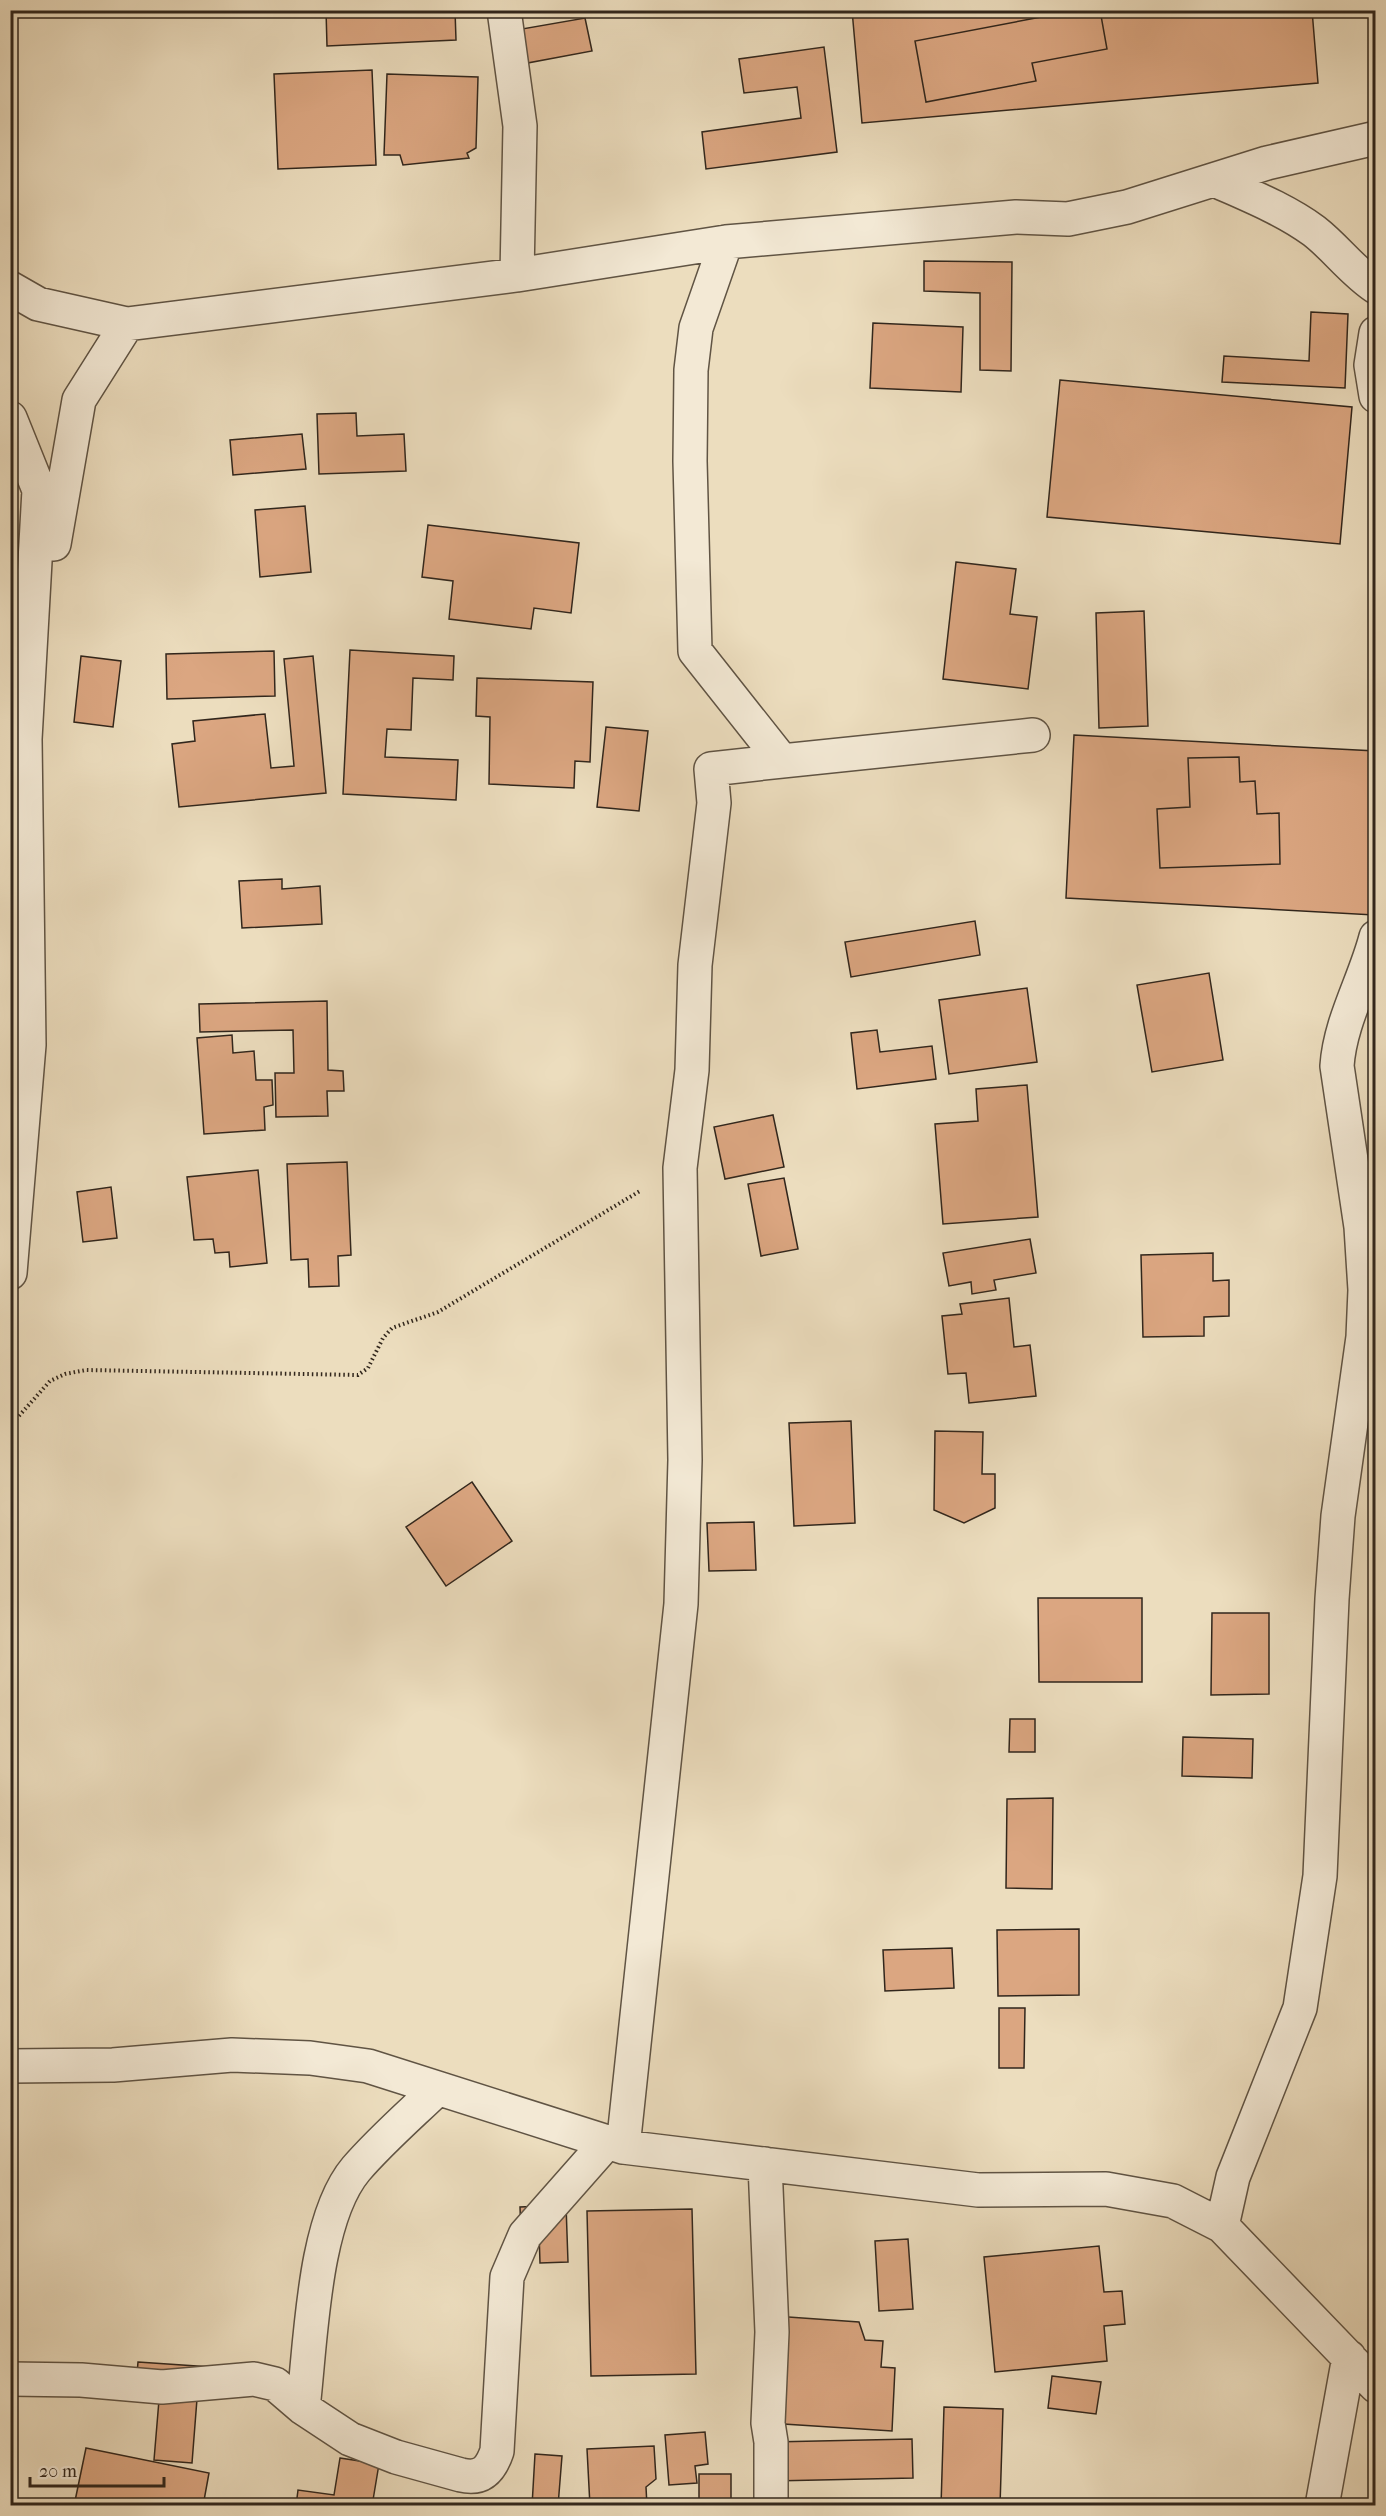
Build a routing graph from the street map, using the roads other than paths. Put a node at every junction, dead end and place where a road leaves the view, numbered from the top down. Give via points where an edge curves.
1 (504, 10) edge
2 (1376, 138) edge
3 (1215, 180) junction
4 (726, 242) junction
5 (517, 275) junction
6 (1376, 287) edge
7 (10, 288) edge
8 (127, 324) junction
9 (1376, 333) edge
10 (1376, 396) edge
11 (10, 418) edge
12 (1033, 735) dead end
13 (782, 761) junction
14 (27, 806) junction
15 (1374, 951) edge
16 (13, 1216) edge
17 (10, 1273) edge
18 (10, 2066) edge
19 (437, 2089) junction
20 (615, 2144) junction
21 (765, 2164) junction
22 (1222, 2226) junction
23 (1349, 2357) junction
24 (10, 2379) edge
25 (1376, 2386) edge
26 (303, 2408) junction
27 (771, 2505) edge
28 (1322, 2505) edge

1 - 5 street via 520,126
2 - 3 street via 1267,163
3 - 4 street via 1127,207 1068,219 1016,217
3 - 6 street via 1294,218
4 - 5 street
4 - 13 street via 696,328 691,370 695,651
5 - 8 street
7 - 8 street via 38,304
8 - 14 street via 79,400 55,542
9 - 10 street via 1371,365
11 - 14 street via 39,490 25,739
12 - 13 street
13 - 20 street via 711,769 714,803 695,965 692,1070 680,1168 685,1460 681,1604
14 - 16 street via 29,1045
15 - 22 street via 1338,1047 1337,1066 1361,1227 1365,1290 1363,1337 1338,1516 1320,1876 1300,2008 1233,2177
16 - 17 street
18 - 19 street via 113,2065 232,2055 310,2058 368,2066
19 - 20 street
19 - 26 street via 355,2170 338,2200 321,2248
20 - 21 street
20 - 26 street via 525,2235 507,2277 497,2451 489,2469 472,2477 396,2457 350,2439
21 - 22 street via 978,2190 1106,2189 1173,2201
21 - 27 street via 772,2332 768,2423
22 - 23 street
23 - 25 street
23 - 28 street
24 - 26 street via 162,2387 254,2379 275,2384

